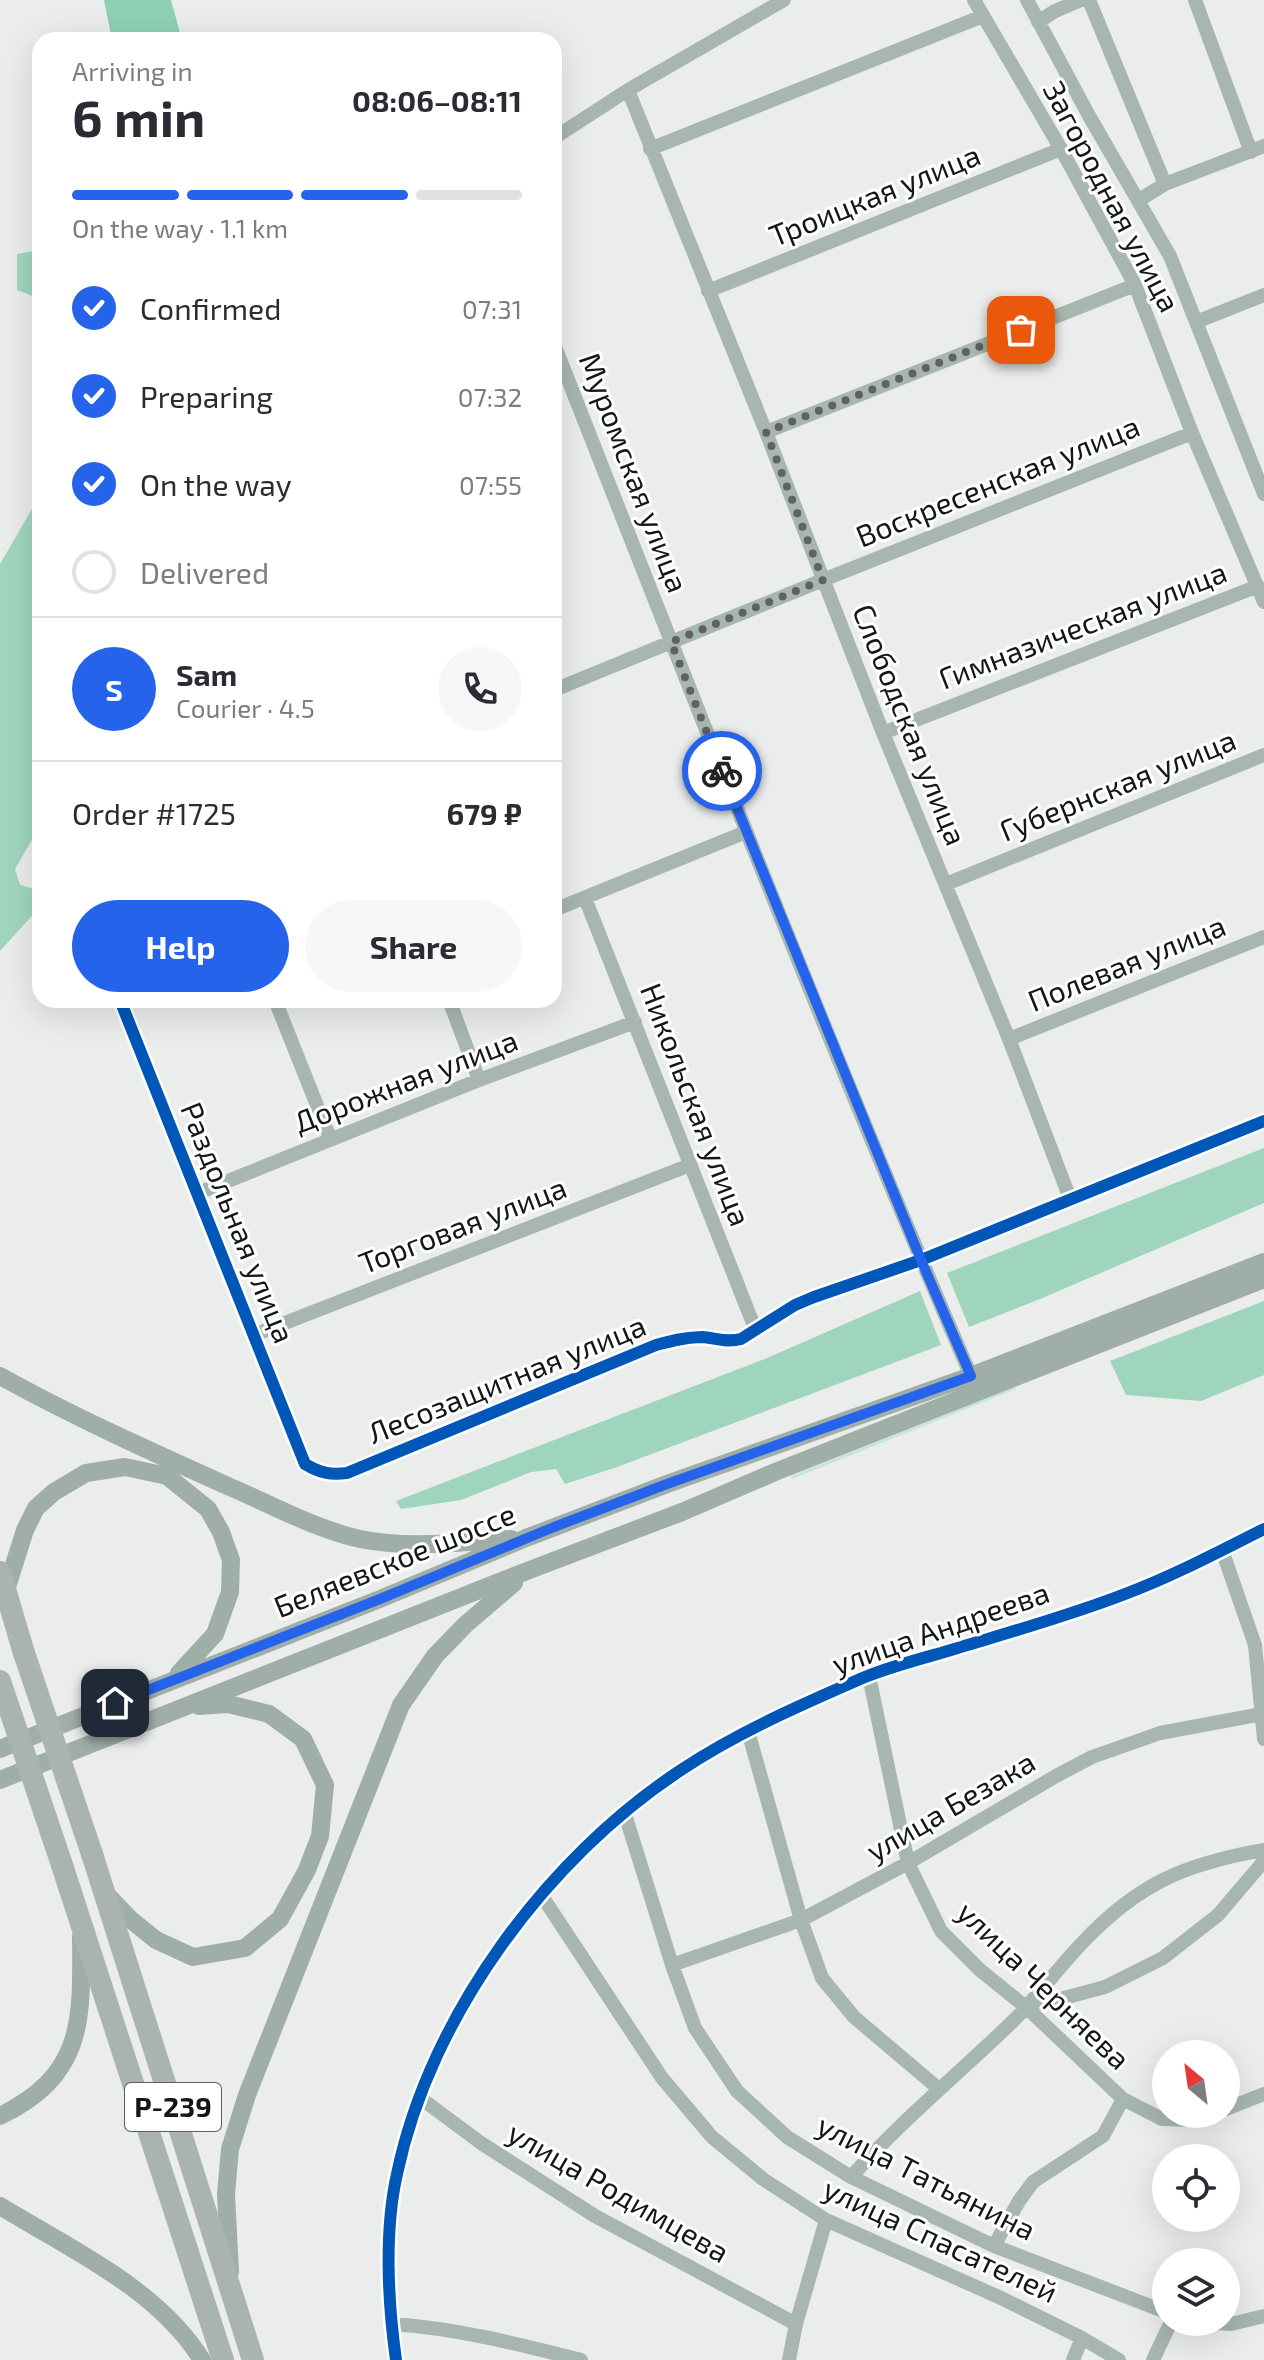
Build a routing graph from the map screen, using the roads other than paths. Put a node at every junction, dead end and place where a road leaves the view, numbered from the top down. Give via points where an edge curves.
1 (784, 0) edge
2 (974, 0) edge
3 (1027, 0) edge
4 (1081, 0) edge
5 (1089, 0) edge
6 (1195, 0) edge
7 (983, 16) junction
8 (1038, 22) junction
9 (628, 90) junction
10 (562, 133) edge
11 (650, 149) junction
12 (1061, 149) junction
13 (1258, 149) edge
14 (1165, 184) junction
15 (1139, 200) junction
16 (1135, 285) junction
17 (708, 291) junction
18 (1264, 295) edge
19 (1196, 322) junction
20 (562, 364) edge
21 (766, 432) junction
22 (1192, 433) junction
23 (1257, 458) edge
24 (1264, 494) edge
25 (823, 580) junction
26 (1258, 586) junction
27 (1264, 602) edge
28 (671, 642) junction
29 (562, 687) edge
30 (883, 733) junction
31 (1264, 755) edge
32 (746, 832) junction
33 (946, 884) junction
34 (585, 898) junction
35 (562, 907) edge
36 (1264, 937) edge
37 (123, 1008) edge
38 (278, 1008) edge
39 (452, 1008) edge
40 (635, 1022) junction
41 (1009, 1039) junction
42 (479, 1080) junction
43 (1264, 1121) edge
44 (330, 1138) junction
45 (690, 1165) junction
46 (198, 1193) junction
47 (1071, 1201) junction
48 (921, 1260) junction
49 (1264, 1262) edge
50 (1264, 1279) edge
51 (756, 1331) junction
52 (254, 1335) junction
53 (0, 1376) edge
54 (971, 1376) junction
55 (305, 1464) joint
56 (1264, 1529) edge
57 (526, 1538) junction
58 (1222, 1550) junction
59 (527, 1571) junction
60 (3, 1581) edge
61 (869, 1676) junction
62 (172, 1680) junction
63 (0, 1681) edge
64 (181, 1707) junction
65 (1262, 1714) junction
66 (748, 1731) junction
67 (1264, 1739) edge
68 (0, 1749) edge
69 (0, 1780) edge
70 (624, 1811) junction
71 (1264, 1850) edge
72 (1264, 1861) edge
73 (908, 1863) junction
74 (106, 1894) junction
75 (542, 1896) junction
76 (801, 1920) junction
77 (81, 1926) junction
78 (672, 1965) junction
79 (1027, 2008) junction
80 (939, 2089) junction
81 (1264, 2094) edge
82 (419, 2097) junction
83 (1123, 2099) junction
84 (1240, 2103) edge
85 (1152, 2114) edge
86 (0, 2116) edge
87 (851, 2177) junction
88 (0, 2206) edge
89 (826, 2220) junction
90 (994, 2246) junction
91 (231, 2291) junction
92 (1152, 2307) edge
93 (1264, 2316) edge
94 (1240, 2322) edge
95 (391, 2324) junction
96 (796, 2324) junction
97 (1164, 2336) edge
98 (1082, 2338) junction
99 (202, 2360) edge
100 (223, 2360) edge
101 (253, 2360) edge
102 (396, 2360) edge
103 (581, 2360) edge
104 (789, 2360) edge
105 (1073, 2360) edge
106 (1119, 2360) edge
107 (1153, 2360) edge

1 - 9 street
2 - 7 street, Загородная улица
3 - 8 street
4 - 8 street
5 - 14 street
6 - 13 street
7 - 11 street
7 - 12 street, Загородная улица
8 - 15 street
9 - 10 street
9 - 11 street, Слободская улица
11 - 17 street, Слободская улица
12 - 16 street, Загородная улица
12 - 17 street, Троицкая улица
13 - 14 street
14 - 15 street
15 - 19 street via 1170,256
16 - 21 street
16 - 22 street, Загородная улица
17 - 21 street, Слободская улица
18 - 19 street
19 - 23 street
20 - 28 street, Муромская улица
21 - 25 street, Слободская улица
22 - 25 street, Воскресенская улица
22 - 26 street, Загородная улица
23 - 24 street
25 - 28 street, Воскресенская улица
25 - 30 street, Слободская улица
26 - 27 street, Загородная улица
26 - 30 street, Гимназическая улица
28 - 29 street, Воскресенская улица
28 - 32 street, Муромская улица
30 - 33 street, Слободская улица
31 - 33 street, Губернская улица
32 - 34 street
32 - 48 street, Муромская улица
33 - 41 street, Слободская улица
34 - 35 street
34 - 40 street, Никольская улица
36 - 41 street, Полевая улица
37 - 46 street, Раздольная улица
38 - 44 street
39 - 42 street
40 - 42 street, Дорожная улица
40 - 45 street, Никольская улица
41 - 47 street, Слободская улица
42 - 44 street, Дорожная улица
43 - 47 street, Лесозащитная улица
44 - 46 street, Дорожная улица
45 - 51 street, Никольская улица
45 - 52 street, Торговая улица
46 - 52 street, Раздольная улица
47 - 48 street, Лесозащитная улица
48 - 51 street, Лесозащитная улица via 814,1297
48 - 54 street, Муромская улица
49 - 54 main road, Беляевское шоссе
50 - 59 main road, Беляевское шоссе
51 - 55 street, Лесозащитная улица via 732,1341 703,1337 656,1345 347,1473 330,1475
52 - 55 street, Раздольная улица
53 - 57 main road via 165,1457 358,1538 399,1545
54 - 57 main road, Беляевское шоссе
56 - 58 street, улица Андреева
57 - 62 main road, Беляевское шоссе
58 - 61 street, улица Андреева via 1125,1594
58 - 65 street via 1255,1645
59 - 64 main road, Беляевское шоссе
59 - 91 main road via 445,1645 401,1705 230,2149 226,2194
60 - 62 main road via 36,1508 54,1492 86,1473 125,1467 167,1476 208,1509 231,1560 230,1592 215,1634
60 - 74 highway, Р-239, bridge
61 - 66 street, улица Андреева
61 - 73 street, улица Черняева
62 - 68 main road, Беляевское шоссе
63 - 77 highway, Р-239, bridge
64 - 69 main road, Беляевское шоссе
64 - 74 main road via 228,1704 269,1714 303,1739 325,1785 320,1836 307,1870 280,1919 245,1948 193,1957 156,1940
65 - 67 street
65 - 73 street, улица Безака via 1160,1733 1092,1757
66 - 70 street, улица Андреева
66 - 76 street
70 - 75 street, улица Андреева
70 - 78 street, улица Татьянина
71 - 79 street via 1194,1865 1131,1899 1081,1944
72 - 79 street via 1218,1915 1163,1958 1105,1987
73 - 76 street, улица Безака
73 - 79 street, улица Черняева via 941,1931
74 - 91 highway, Р-239
75 - 82 street, улица Андреева via 457,2012
75 - 89 street, улица Спасателей via 662,2078 712,2137
76 - 78 street, улица Безака
76 - 80 street via 822,1978 854,2017
77 - 86 main road via 82,1994 67,2059 26,2103
77 - 100 highway, Р-239
78 - 87 street, улица Татьянина via 695,2028 737,2091 787,2137
79 - 80 street
79 - 83 street, улица Черняева
80 - 87 street
81 - 84 street
82 - 95 street, улица Андреева via 396,2176 389,2250
82 - 96 street, улица Родимцева via 595,2216
83 - 85 street, улица Черняева
83 - 90 street via 1103,2136 1033,2182
87 - 90 street, улица Татьянина
88 - 99 main road via 147,2300 169,2317
89 - 96 street
89 - 98 street, улица Спасателей
90 - 92 street, улица Татьянина
91 - 101 highway, Р-239
93 - 94 street
95 - 102 street, улица Андреева
95 - 103 street via 491,2338
96 - 104 street
97 - 107 street
98 - 105 street
98 - 106 street, улица Спасателей

